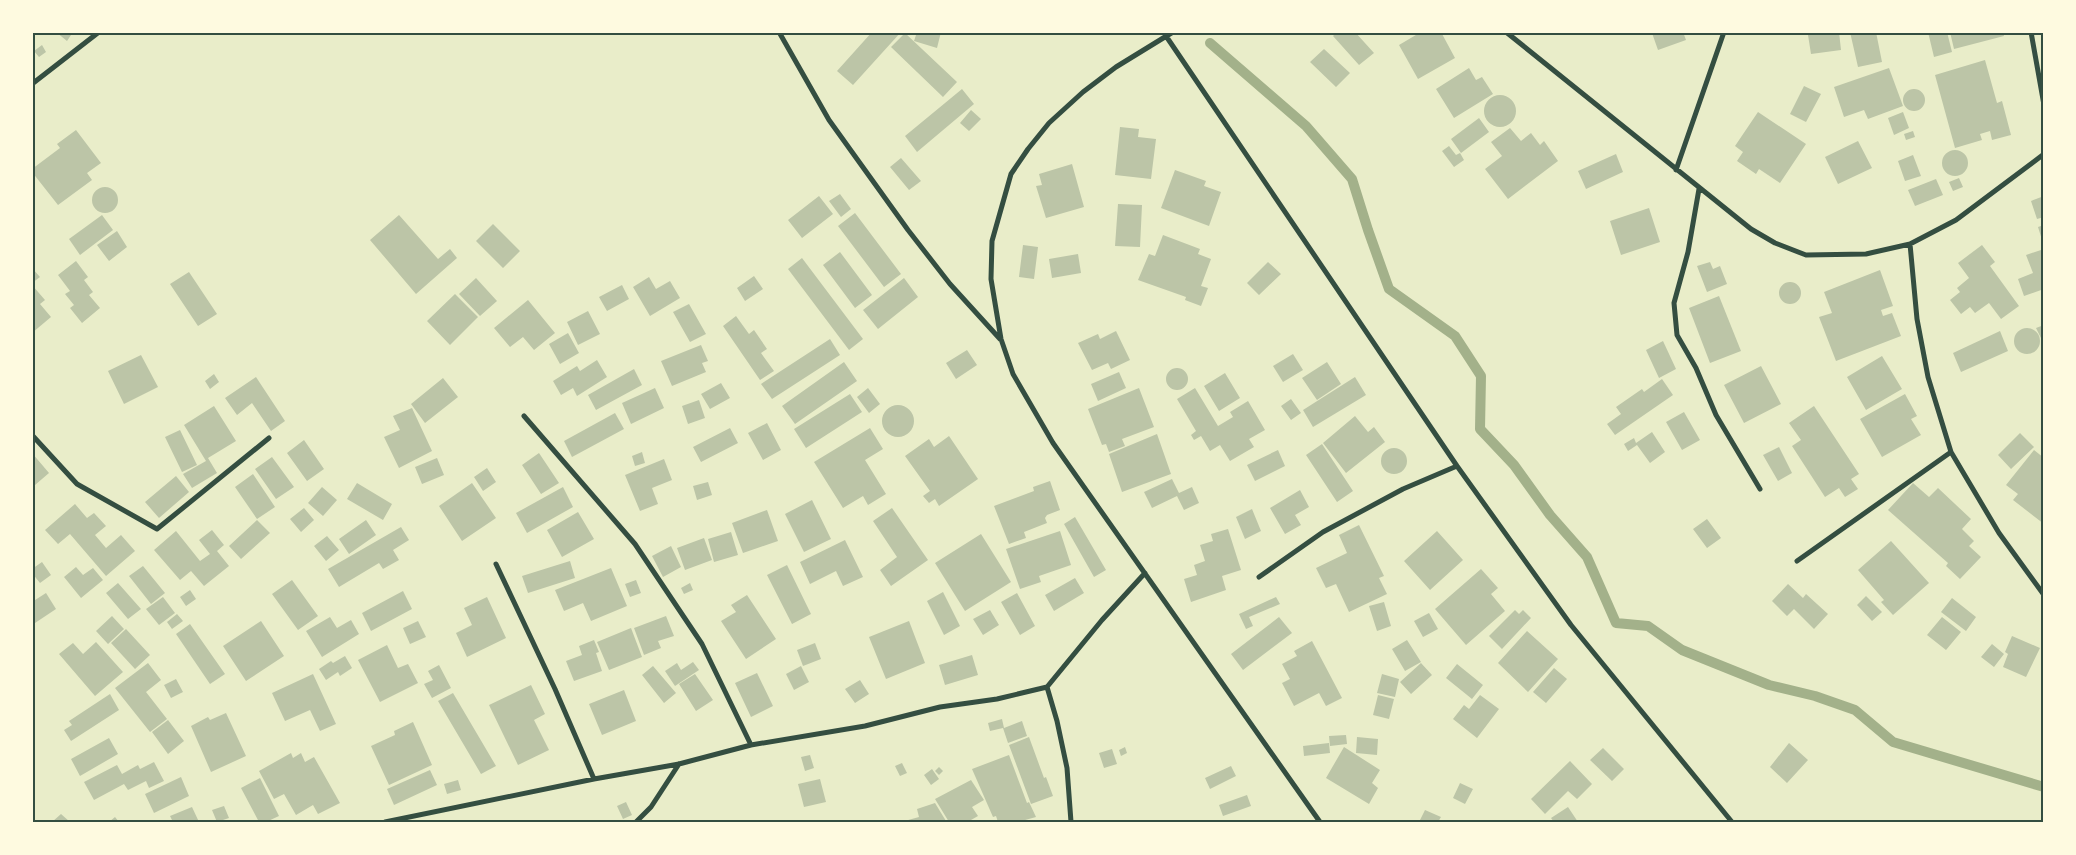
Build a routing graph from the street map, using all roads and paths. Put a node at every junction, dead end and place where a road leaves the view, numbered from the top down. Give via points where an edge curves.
1 (99, 32) edge
2 (779, 32) edge
3 (1172, 32) edge
4 (1506, 32) edge
5 (1724, 32) edge
6 (2032, 32) edge
7 (1166, 36) junction
8 (32, 84) edge
9 (2044, 105) edge
10 (2044, 154) edge
11 (1676, 170) junction
12 (1699, 189) junction
13 (1910, 244) junction
14 (1001, 339) junction
15 (524, 416) dead end
16 (32, 435) edge
17 (269, 438) dead end
18 (1951, 452) junction
19 (1457, 466) junction
20 (1760, 489) dead end
21 (1797, 562) dead end
22 (496, 564) dead end
23 (1145, 572) junction
24 (1259, 577) dead end
25 (2044, 595) edge
26 (1047, 687) junction
27 (751, 745) junction
28 (679, 764) junction
29 (594, 779) junction
30 (385, 822) edge
31 (636, 822) edge
32 (1071, 822) edge
33 (1320, 822) edge
34 (1732, 822) edge

1 - 8 street
2 - 14 street via 829,120 908,230 950,284
3 - 7 street
4 - 11 street
5 - 11 street
6 - 9 street
7 - 14 street via 1116,67 1049,122 1011,174 992,241 991,279
7 - 19 street
10 - 13 street via 1956,220
11 - 12 street
12 - 13 street via 1751,229 1806,255 1866,254
12 - 20 street via 1688,252 1674,303 1677,335 1696,368 1716,415
13 - 18 street via 1917,318 1928,377
14 - 23 street via 1013,374 1053,443
15 - 27 street via 635,544 702,644
16 - 17 street via 77,484 157,529
18 - 21 street
18 - 25 street via 1999,533
19 - 24 street via 1403,489 1323,532
19 - 34 street via 1571,625
22 - 29 street
23 - 26 street
23 - 33 street
26 - 27 street via 865,726
26 - 32 street via 1067,768
27 - 28 street
28 - 29 street
28 - 31 street
29 - 30 street

